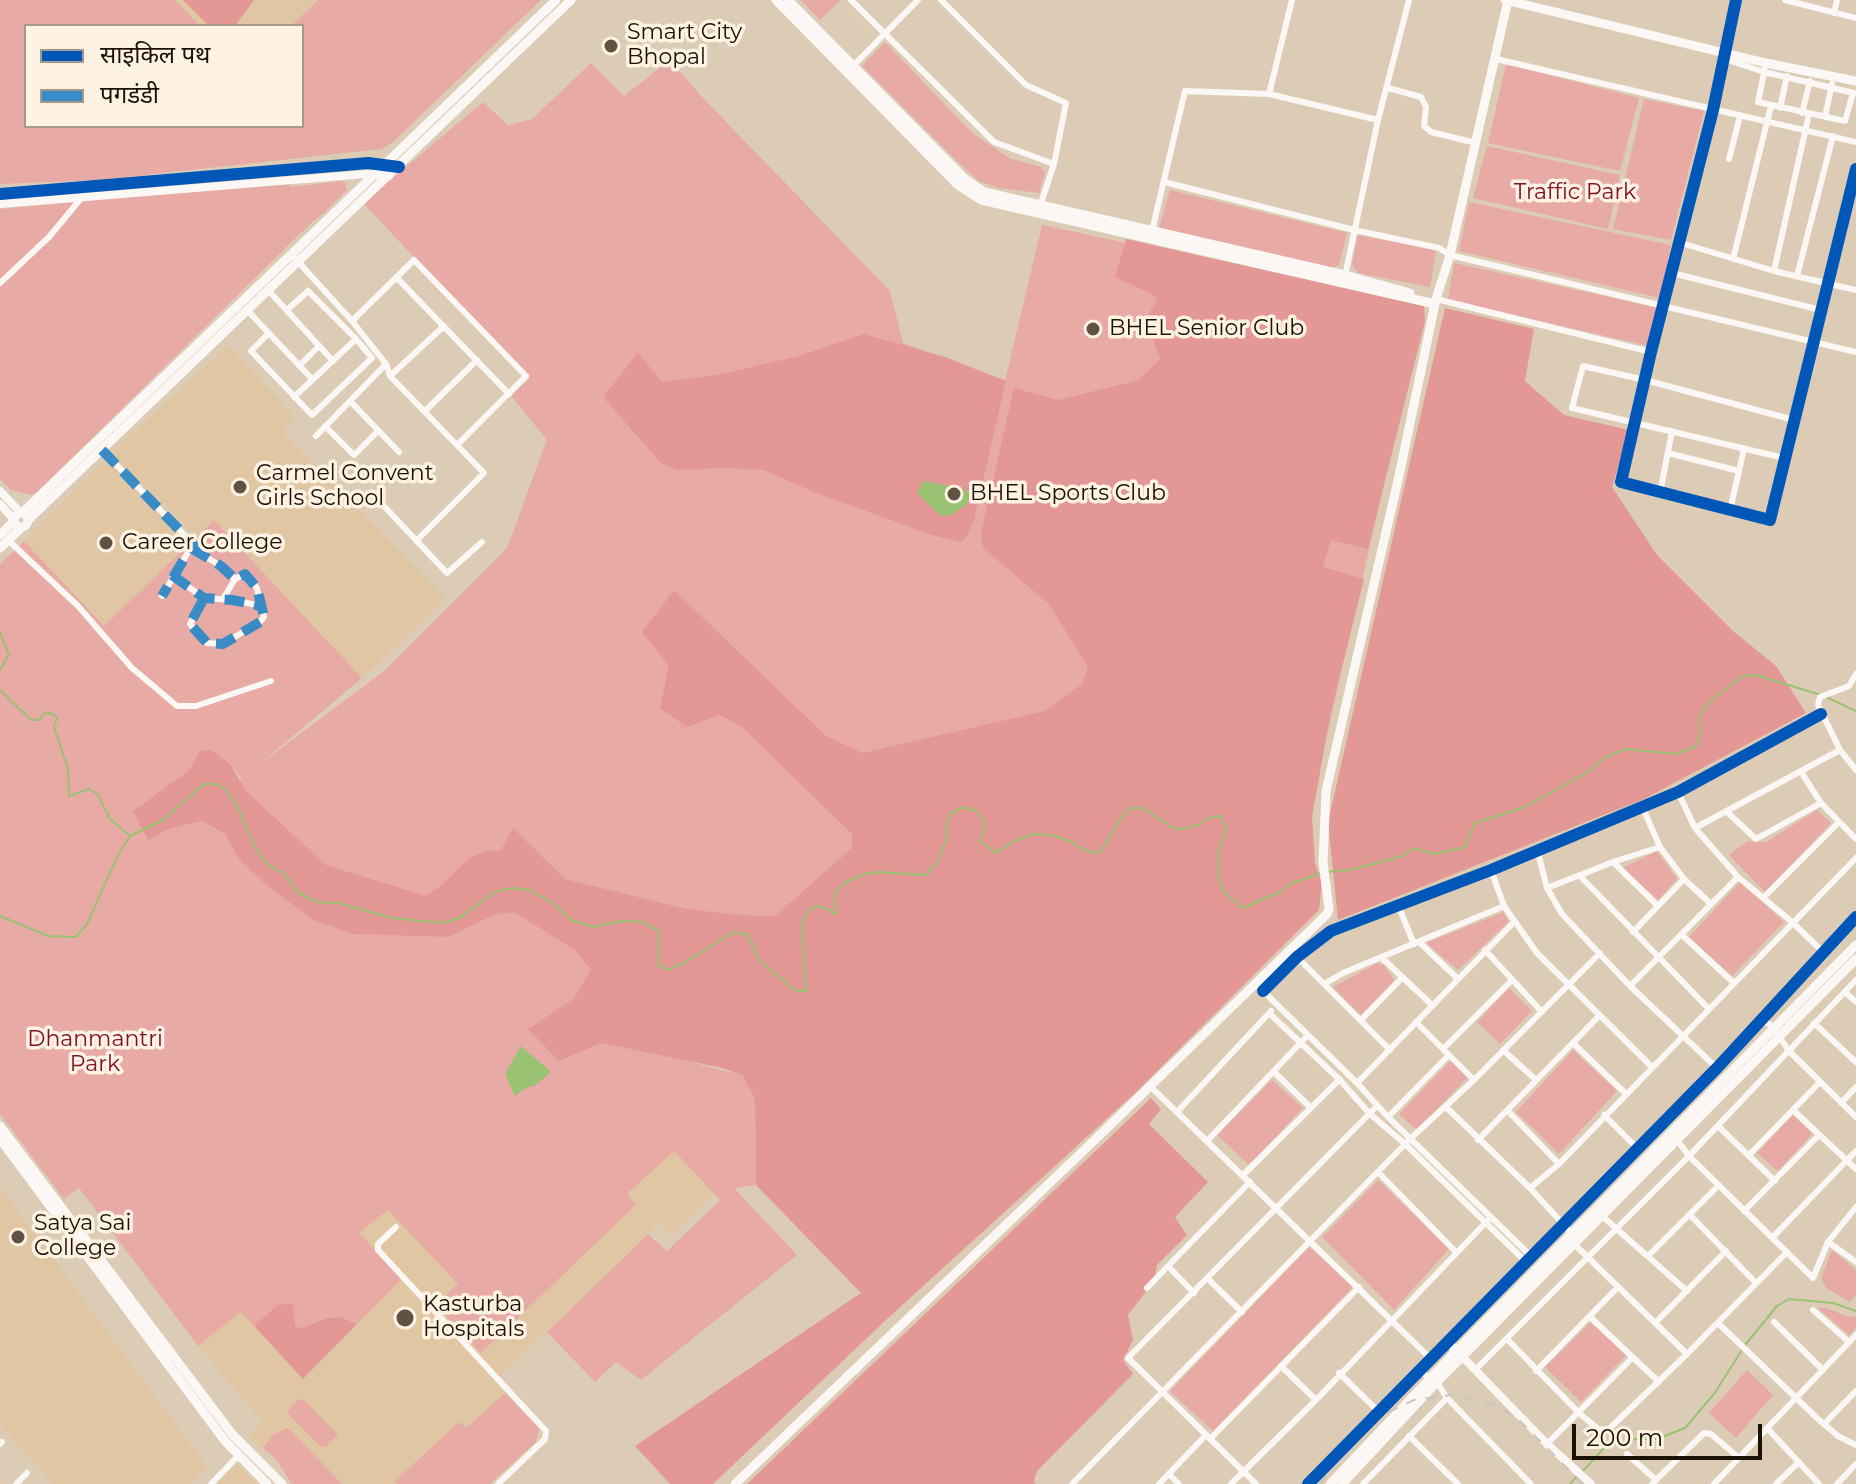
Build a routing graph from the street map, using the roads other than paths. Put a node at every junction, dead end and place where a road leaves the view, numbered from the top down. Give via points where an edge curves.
1 (556, 0) edge
2 (571, 0) edge
3 (776, 0) edge
4 (788, 0) edge
5 (851, 0) edge
6 (918, 0) edge
7 (941, 0) edge
8 (1292, 0) edge
9 (1409, 0) edge
10 (1507, 0) edge
11 (1736, 0) edge
12 (1785, 0) edge
13 (1837, 0) edge
14 (1796, 1) edge
15 (1834, 13) junction
16 (1856, 18) edge
17 (884, 34) junction
18 (1723, 55) junction
19 (1496, 59) junction
20 (1765, 67) junction
21 (850, 69) junction
22 (1787, 76) junction
23 (1810, 81) junction
24 (1833, 81) junction
25 (1856, 81) edge
26 (1388, 88) junction
27 (1854, 93) edge
28 (1269, 94) junction
29 (1771, 106) junction
30 (1780, 108) junction
31 (1713, 110) junction
32 (1805, 114) junction
33 (1740, 116) junction
34 (1825, 117) junction
35 (1378, 120) junction
36 (1767, 123) junction
37 (1805, 131) junction
38 (1833, 136) junction
39 (1856, 142) edge
40 (1476, 143) junction
41 (1729, 159) dead end
42 (1054, 164) junction
43 (386, 165) junction
44 (399, 167) junction
45 (1856, 169) edge
46 (376, 175) junction
47 (389, 176) junction
48 (1164, 182) junction
49 (91, 187) junction
50 (0, 194) edge
51 (82, 198) junction
52 (0, 204) edge
53 (1039, 209) junction
54 (328, 228) junction
55 (1354, 230) junction
56 (1151, 235) junction
57 (1678, 242) junction
58 (1450, 255) junction
59 (295, 258) junction
60 (1733, 259) junction
61 (1774, 271) junction
62 (1672, 273) junction
63 (1797, 276) junction
64 (396, 277) junction
65 (1344, 279) junction
66 (0, 283) edge
67 (1828, 283) junction
68 (268, 290) junction
69 (1856, 290) edge
70 (1435, 302) junction
71 (1663, 304) junction
72 (247, 310) junction
73 (287, 310) junction
74 (1821, 310) junction
75 (352, 321) junction
76 (444, 326) junction
77 (268, 334) junction
78 (211, 339) junction
79 (356, 339) junction
80 (1813, 341) junction
81 (319, 346) junction
82 (1651, 352) junction
83 (1856, 352) edge
84 (477, 360) junction
85 (333, 361) junction
86 (386, 364) junction
87 (299, 366) junction
88 (390, 376) junction
89 (312, 379) junction
90 (1645, 380) junction
91 (509, 394) junction
92 (294, 397) junction
93 (350, 401) junction
94 (425, 411) junction
95 (1794, 420) junction
96 (1636, 423) junction
97 (325, 426) junction
98 (378, 431) junction
99 (1672, 431) junction
100 (316, 436) dead end
101 (458, 444) junction
102 (1744, 449) junction
103 (102, 450) junction
104 (399, 452) dead end
105 (1668, 453) junction
106 (1784, 458) junction
107 (1739, 471) junction
108 (0, 491) edge
109 (1660, 493) junction
110 (0, 504) edge
111 (382, 504) dead end
112 (1730, 510) junction
113 (20, 519) junction
114 (4, 537) edge
115 (416, 541) junction
116 (482, 542) dead end
117 (0, 548) edge
118 (191, 548) junction
119 (172, 575) junction
120 (235, 579) junction
121 (162, 596) dead end
122 (204, 598) junction
123 (223, 599) junction
124 (262, 606) junction
125 (1856, 674) edge
126 (271, 681) dead end
127 (1853, 684) edge
128 (1821, 714) junction
129 (1840, 750) junction
130 (1856, 770) edge
131 (1801, 772) junction
132 (1678, 792) junction
133 (1821, 803) junction
134 (1642, 806) junction
135 (1727, 812) junction
136 (1839, 822) junction
137 (1695, 828) junction
138 (1856, 839) edge
139 (1660, 847) junction
140 (1537, 849) junction
141 (1856, 858) edge
142 (1613, 862) junction
143 (1491, 870) junction
144 (1580, 876) junction
145 (1738, 877) junction
146 (1684, 879) junction
147 (1547, 888) junction
148 (1763, 898) junction
149 (1711, 904) junction
150 (1398, 905) junction
151 (1504, 906) junction
152 (1658, 906) junction
153 (1856, 917) edge
154 (1514, 922) junction
155 (1792, 922) junction
156 (1633, 932) junction
157 (1682, 935) junction
158 (1416, 943) junction
159 (1856, 945) edge
160 (1485, 950) junction
161 (1822, 951) junction
162 (1600, 953) junction
163 (1297, 957) junction
164 (1381, 957) junction
165 (1659, 958) junction
166 (1856, 959) edge
167 (1402, 978) junction
168 (1457, 978) junction
169 (1512, 980) junction
170 (1856, 980) edge
171 (1734, 983) junction
172 (1324, 984) junction
173 (1567, 984) junction
174 (1630, 986) junction
175 (1259, 987) junction
176 (1845, 992) junction
177 (1856, 1002) edge
178 (1276, 1005) junction
179 (1432, 1005) junction
180 (1709, 1009) junction
181 (1542, 1012) junction
182 (1270, 1014) junction
183 (1599, 1016) junction
184 (1361, 1020) junction
185 (1763, 1020) junction
186 (1416, 1022) junction
187 (1814, 1023) junction
188 (1777, 1033) junction
189 (1308, 1035) junction
190 (1682, 1035) junction
191 (1573, 1043) junction
192 (1302, 1044) junction
193 (1390, 1050) junction
194 (1503, 1050) junction
195 (1788, 1050) junction
196 (1446, 1052) junction
197 (1856, 1062) edge
198 (1652, 1067) junction
199 (1717, 1068) junction
200 (1274, 1072) junction
201 (1346, 1072) junction
202 (1339, 1079) junction
203 (1474, 1080) junction
204 (1536, 1080) junction
205 (1820, 1082) junction
206 (1357, 1083) junction
207 (1150, 1086) junction
208 (1856, 1087) edge
209 (1625, 1093) junction
210 (1841, 1103) junction
211 (1377, 1106) junction
212 (1310, 1107) junction
213 (1446, 1107) junction
214 (1793, 1110) junction
215 (1508, 1111) junction
216 (1177, 1112) junction
217 (1369, 1113) junction
218 (1604, 1115) junction
219 (1388, 1117) junction
220 (1856, 1117) edge
221 (0, 1126) edge
222 (1718, 1126) junction
223 (1657, 1130) junction
224 (1819, 1135) junction
225 (1673, 1137) junction
226 (1411, 1138) junction
227 (1478, 1140) junction
228 (1207, 1141) junction
229 (6, 1143) edge
230 (1405, 1144) junction
231 (1638, 1149) junction
232 (1856, 1151) edge
233 (1749, 1155) junction
234 (1689, 1156) junction
235 (1847, 1161) junction
236 (1559, 1164) junction
237 (1856, 1169) edge
238 (1378, 1172) junction
239 (1243, 1175) junction
240 (1775, 1181) junction
241 (1250, 1182) junction
242 (1719, 1185) junction
243 (1530, 1188) junction
244 (1856, 1207) edge
245 (1276, 1208) junction
246 (1744, 1211) junction
247 (1690, 1215) junction
248 (1602, 1216) junction
249 (1491, 1217) junction
250 (1485, 1222) junction
251 (1563, 1224) junction
252 (396, 1227) dead end
253 (1616, 1229) junction
254 (1772, 1238) junction
255 (1571, 1239) junction
256 (1310, 1242) junction
257 (1828, 1242) junction
258 (1726, 1251) junction
259 (1456, 1252) junction
260 (1787, 1252) junction
261 (1648, 1256) junction
262 (1587, 1257) junction
263 (1529, 1260) junction
264 (1856, 1262) edge
265 (1168, 1266) junction
266 (1208, 1279) junction
267 (1756, 1283) junction
268 (1359, 1287) junction
269 (1618, 1287) junction
270 (1147, 1288) dead end
271 (1687, 1291) junction
272 (1194, 1293) junction
273 (1813, 1310) dead end
274 (1242, 1312) junction
275 (1590, 1317) junction
276 (1391, 1319) junction
277 (1774, 1322) dead end
278 (1655, 1323) junction
279 (1718, 1323) junction
280 (1507, 1339) junction
281 (1853, 1341) edge
282 (1448, 1342) junction
283 (1460, 1353) junction
284 (1687, 1354) junction
285 (1632, 1358) junction
286 (1431, 1359) junction
287 (1281, 1366) junction
288 (1475, 1370) junction
289 (1823, 1370) junction
290 (1419, 1371) junction
291 (1536, 1371) junction
292 (1339, 1373) junction
293 (1435, 1380) junction
294 (1659, 1382) junction
295 (1856, 1391) edge
296 (1162, 1392) junction
297 (1796, 1397) junction
298 (1447, 1398) junction
299 (1316, 1400) junction
300 (1852, 1400) edge
301 (1379, 1412) junction
302 (1579, 1413) junction
303 (1824, 1424) junction
304 (1767, 1428) junction
305 (1409, 1436) junction
306 (1208, 1437) junction
307 (1547, 1444) junction
308 (1856, 1445) edge
309 (241, 1452) junction
310 (1627, 1454) dead end
311 (1739, 1458) junction
312 (1799, 1462) junction
313 (1856, 1464) edge
314 (1243, 1472) junction
315 (27, 1473) dead end
316 (1169, 1474) junction
317 (506, 1477) junction
318 (1589, 1482) edge
319 (1654, 1482) edge
320 (1718, 1482) edge
321 (1454, 1483) edge
322 (16, 1484) edge
323 (211, 1484) edge
324 (267, 1484) edge
325 (282, 1484) edge
326 (498, 1484) edge
327 (513, 1484) edge
328 (735, 1484) edge
329 (1072, 1484) edge
330 (1159, 1484) edge
331 (1179, 1484) edge
332 (1231, 1484) edge
333 (1256, 1484) edge
334 (1308, 1484) edge
335 (1330, 1484) edge
336 (1342, 1484) edge
337 (1363, 1484) edge
338 (1531, 1484) edge
339 (1776, 1484) edge
340 (1819, 1484) edge
341 (1837, 1484) edge

1 - 43 main road
2 - 44 main road
3 - 21 main road
4 - 21 main road
5 - 17 street
6 - 17 street
7 - 42 street via 1026,85 1066,103
8 - 28 street
9 - 26 street
10 - 18 main road
10 - 19 main road
11 - 18 street
12 - 14 street
13 - 15 street
14 - 15 street
15 - 16 street
17 - 21 street
17 - 42 street via 994,142
18 - 20 main road
18 - 31 street
19 - 31 street
19 - 40 main road
20 - 22 street
20 - 24 main road
20 - 29 street via 1758,102
21 - 53 main road via 964,178 984,192
22 - 23 street
22 - 30 street
23 - 24 street
23 - 32 street
24 - 25 main road
24 - 27 street
24 - 34 street
26 - 35 street
26 - 40 street via 1421,97 1424,126 1431,132
27 - 34 street via 1845,121
28 - 35 street
28 - 48 street via 1185,91
29 - 30 street
29 - 36 street
30 - 32 street
31 - 33 street
31 - 57 street
32 - 34 street
32 - 37 street
33 - 36 street
33 - 41 street
35 - 55 street
36 - 37 street
36 - 60 street
37 - 38 street
37 - 61 street
38 - 39 street
38 - 63 street
40 - 58 main road
42 - 53 street
43 - 44 street
43 - 46 main road
43 - 49 street
44 - 47 main road
45 - 67 street
46 - 47 street
46 - 51 street
46 - 54 main road
47 - 54 main road
48 - 55 street
48 - 56 street
49 - 50 street
49 - 51 street
51 - 52 street
51 - 66 street
53 - 56 main road
54 - 59 main road
55 - 58 street via 1439,248
55 - 65 street
56 - 65 main road
57 - 60 street
57 - 62 street
58 - 70 main road
58 - 71 street
59 - 68 main road
59 - 75 street
59 - 78 main road
60 - 61 street
61 - 63 street
62 - 71 street
62 - 74 street
63 - 67 street
64 - 75 street
64 - 76 street
64 - 91 street via 414,260 526,376
65 - 70 main road
67 - 69 street
67 - 74 street
68 - 72 main road
68 - 73 street
70 - 82 street
70 - 175 main road via 1326,791 1323,862 1329,909
71 - 80 street
71 - 82 street
72 - 77 street
72 - 78 main road
73 - 79 street via 308,291
73 - 81 street
74 - 80 street
75 - 86 street
76 - 84 street
76 - 88 street
77 - 87 street
77 - 92 street via 251,351
78 - 103 main road
78 - 113 main road
79 - 85 street
79 - 92 street via 372,358 314,415
80 - 83 street
80 - 95 street
81 - 85 street
81 - 87 street
82 - 90 street
84 - 91 street
84 - 94 street
85 - 89 street
86 - 88 street
86 - 93 street
87 - 89 street
88 - 94 street
89 - 92 street
90 - 95 street
90 - 96 street
90 - 96 street via 1583,366 1572,408
91 - 101 street
93 - 97 street
93 - 98 street
94 - 101 street
95 - 106 street
96 - 99 street
96 - 109 street via 1621,482
97 - 98 street via 354,455
97 - 100 street
98 - 104 street
99 - 102 street
99 - 105 street
101 - 115 street via 484,473
102 - 106 street
102 - 107 street
103 - 113 main road
103 - 118 street via 193,544
105 - 107 street
105 - 109 street
106 - 112 street via 1770,520
107 - 112 street
108 - 113 street
109 - 112 street
110 - 113 street
111 - 115 street
113 - 114 main road
114 - 117 main road
114 - 126 street via 78,606 132,668 177,706 196,706
115 - 116 street via 447,573
118 - 119 street
118 - 120 street
119 - 121 street
119 - 122 street
120 - 123 street
120 - 124 street via 245,574 257,588
122 - 123 street
122 - 124 street via 190,624 207,643 218,645 260,622
123 - 124 street
125 - 127 street
127 - 128 street via 1820,697
128 - 129 street
128 - 132 street
129 - 130 street
129 - 131 street
131 - 133 street
131 - 135 street
132 - 134 street
132 - 137 street
133 - 135 street via 1756,839
133 - 136 street
134 - 139 street
134 - 140 street
135 - 137 street
136 - 138 street
136 - 148 street
137 - 145 street
139 - 142 street
139 - 146 street
140 - 143 street
140 - 147 street
141 - 155 street
142 - 144 street
142 - 152 street
143 - 150 street
143 - 151 street
144 - 147 street
144 - 156 street
145 - 148 street
145 - 149 street
146 - 149 street
146 - 152 street
147 - 162 street via 1562,914
148 - 155 street
149 - 157 street
150 - 158 street
150 - 163 street via 1331,931
151 - 154 street
151 - 158 street
152 - 156 street
153 - 161 street
154 - 160 street
154 - 173 street
155 - 161 street
155 - 171 street
156 - 165 street
157 - 165 street
157 - 171 street
158 - 164 street
158 - 168 street
159 - 188 main road
160 - 168 street
160 - 169 street
161 - 185 street
162 - 173 street
162 - 174 street
163 - 172 street
163 - 175 street
164 - 167 street
164 - 172 street
165 - 174 street
165 - 180 street
166 - 188 main road
167 - 179 street
167 - 184 street
168 - 179 street
169 - 181 street
169 - 196 street
170 - 176 street
171 - 180 street
172 - 184 street
173 - 181 street
173 - 183 street
174 - 190 street
175 - 178 street
175 - 207 main road
176 - 177 street
176 - 187 street
178 - 182 street
178 - 189 street
179 - 186 street
180 - 190 street
181 - 194 street
182 - 192 street
182 - 216 street
183 - 191 street
183 - 198 street
184 - 193 street
185 - 188 street
185 - 199 street
186 - 193 street
186 - 196 street
187 - 195 street
187 - 197 street
188 - 195 street
188 - 225 main road
189 - 192 street
189 - 201 street
190 - 198 street
190 - 199 street
191 - 204 street
191 - 209 street
192 - 200 street
192 - 202 street
193 - 206 street
194 - 203 street
194 - 204 street
195 - 205 street
195 - 222 street
196 - 203 street
196 - 219 street
198 - 209 street
199 - 223 street
200 - 212 street
200 - 228 street
201 - 202 street
201 - 206 street
202 - 212 street
202 - 217 street
203 - 213 street
204 - 215 street
205 - 210 street
205 - 214 street
206 - 211 street
207 - 216 street
207 - 328 main road
208 - 210 street
209 - 218 street
210 - 220 street
211 - 217 street
211 - 219 street
212 - 239 street
213 - 226 street
213 - 227 street
214 - 224 street
214 - 233 street
215 - 227 street
215 - 236 street
216 - 228 street
217 - 230 street
217 - 245 street
218 - 231 street
218 - 236 street
219 - 226 street
221 - 229 main road
222 - 233 street
222 - 234 street
223 - 225 street
223 - 231 street
224 - 235 street
224 - 240 street
225 - 234 street
225 - 248 main road
225 - 255 main road
226 - 230 street
226 - 249 street
227 - 243 street
228 - 239 street
229 - 309 main road
230 - 238 street
230 - 250 street
231 - 251 street
232 - 235 street
233 - 240 street
234 - 242 street
234 - 253 street
235 - 237 street
235 - 254 street
236 - 243 street
238 - 256 street
238 - 259 street
239 - 241 street
240 - 246 street
241 - 245 street
241 - 265 street
242 - 246 street
242 - 247 street
243 - 251 street
244 - 257 street
245 - 256 street
245 - 266 street
246 - 254 street
247 - 258 street
247 - 261 street
248 - 253 street
248 - 255 main road
249 - 250 street
249 - 263 street
250 - 259 street
250 - 263 street
251 - 255 street
251 - 263 street
252 - 317 street via 378,1250 546,1431 545,1439
253 - 261 street
253 - 262 street
254 - 260 street
255 - 262 street
255 - 283 main road
256 - 268 street
256 - 274 street
257 - 260 street via 1813,1278
257 - 264 street
258 - 267 street
258 - 271 street
259 - 276 street
260 - 267 street
261 - 271 street
262 - 269 street
262 - 280 street
263 - 282 street
265 - 270 street
265 - 272 street
266 - 272 street
266 - 274 street
267 - 279 street
268 - 276 street
268 - 287 street
269 - 275 street
269 - 278 street
271 - 278 street
272 - 296 street via 1128,1358
273 - 281 street
274 - 296 street
275 - 285 street
275 - 291 street
276 - 286 street
276 - 292 street
277 - 289 street
278 - 284 street
279 - 284 street
279 - 297 street
280 - 288 street
280 - 291 street
281 - 289 street
282 - 283 street
282 - 286 street
283 - 288 street
283 - 293 main road
284 - 294 street
285 - 294 street
285 - 302 street
286 - 290 street
287 - 299 street
287 - 306 street
288 - 307 street
289 - 297 street
290 - 293 street
290 - 301 street
291 - 302 street
292 - 299 street
292 - 301 street
293 - 298 street
293 - 335 main road
293 - 336 main road
294 - 302 street via 1608,1430 1598,1429
295 - 300 street
296 - 306 street
296 - 329 street
297 - 303 street
297 - 304 street
298 - 305 street
298 - 338 street
299 - 314 street
300 - 303 street
301 - 334 street
302 - 307 street
303 - 308 street
304 - 311 street
304 - 312 street
305 - 321 street
305 - 337 street
306 - 314 street
306 - 316 street
307 - 318 street
309 - 323 street
309 - 324 main road
309 - 325 main road
310 - 319 street
311 - 319 street via 1704,1433
311 - 320 street
312 - 339 street
312 - 340 street
313 - 341 street
314 - 332 street
314 - 333 street
315 - 322 street
316 - 330 street
316 - 331 street
317 - 326 street
317 - 327 street

